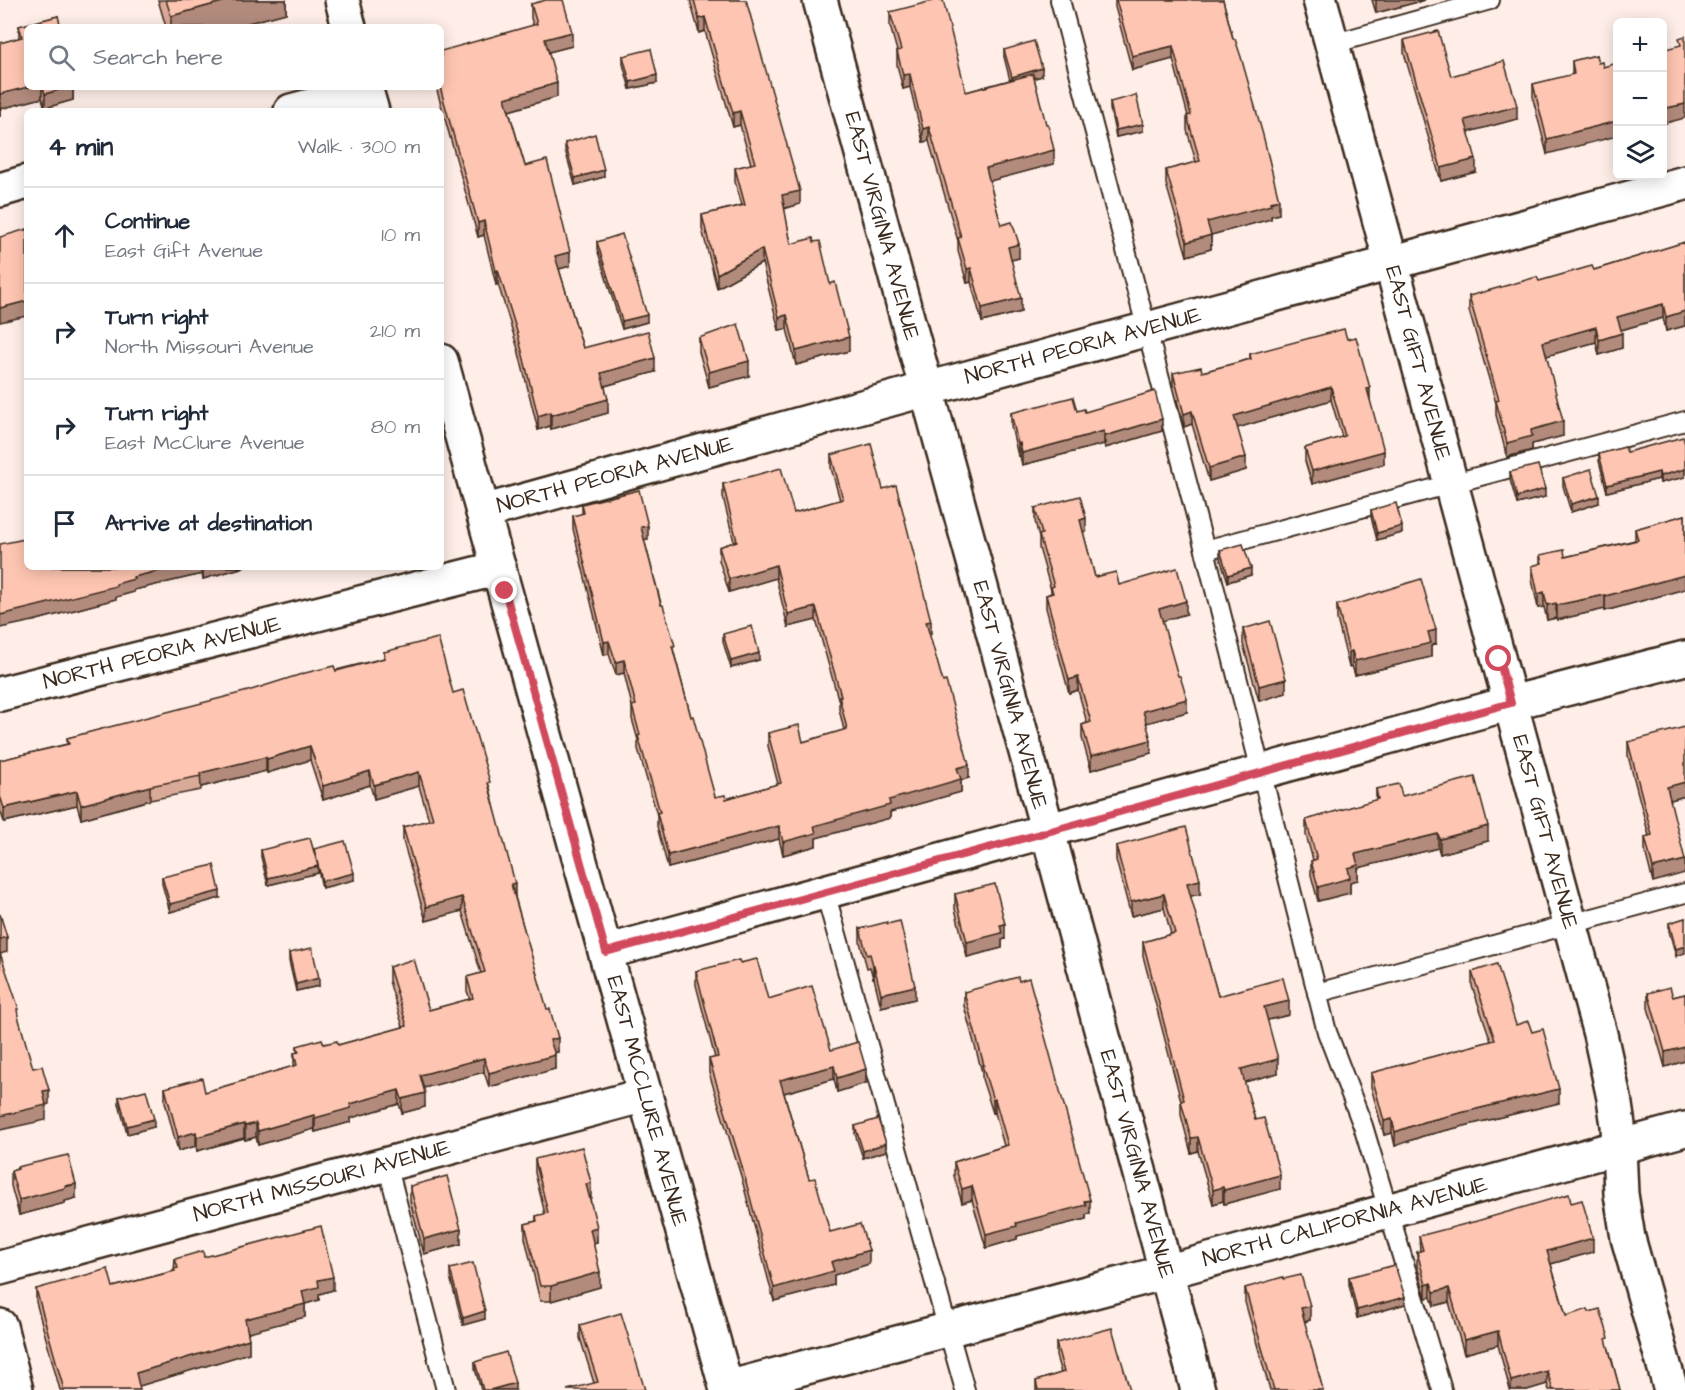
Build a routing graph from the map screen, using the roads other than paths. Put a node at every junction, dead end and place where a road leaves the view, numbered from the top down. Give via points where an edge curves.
1 (342, 0) edge
2 (820, 0) edge
3 (1060, 0) edge
4 (1320, 0) edge
5 (1490, 0) edge
6 (348, 24) edge
7 (1332, 44) junction
8 (368, 96) edge
9 (306, 108) edge
10 (24, 183) edge
11 (1685, 183) edge
12 (0, 190) edge
13 (1390, 262) junction
14 (1147, 329) junction
15 (444, 372) edge
16 (927, 389) junction
17 (1685, 421) edge
18 (1451, 483) junction
19 (483, 512) junction
20 (1205, 550) junction
21 (499, 568) junction
22 (1685, 658) edge
23 (0, 694) edge
24 (1511, 703) junction
25 (1260, 773) junction
26 (1048, 832) junction
27 (825, 892) junction
28 (1685, 893) edge
29 (1570, 924) junction
30 (606, 952) junction
31 (1317, 993) junction
32 (645, 1095) junction
33 (1685, 1129) edge
34 (1619, 1146) junction
35 (387, 1164) junction
36 (1388, 1210) junction
37 (0, 1268) edge
38 (1166, 1272) junction
39 (0, 1326) edge
40 (949, 1329) junction
41 (727, 1389) edge
42 (16, 1390) edge
43 (446, 1390) edge
44 (965, 1390) edge
45 (1198, 1390) edge
46 (1442, 1390) edge
47 (1671, 1390) edge

1 - 6 street
2 - 16 street, EAST VIRGINIA AVENUE
3 - 14 lane
4 - 7 street, EAST GIFT AVENUE
5 - 7 lane
7 - 13 street, EAST GIFT AVENUE
8 - 9 street
10 - 12 street
11 - 13 street, NORTH PEORIA AVENUE
13 - 14 street, NORTH PEORIA AVENUE
13 - 18 street, EAST GIFT AVENUE
14 - 16 street, NORTH PEORIA AVENUE
14 - 20 lane
15 - 19 street, EAST MCCLURE AVENUE
16 - 19 street, NORTH PEORIA AVENUE
16 - 26 street, EAST VIRGINIA AVENUE
17 - 18 lane
18 - 20 lane
18 - 24 street, EAST GIFT AVENUE
19 - 21 street, EAST MCCLURE AVENUE
20 - 25 lane
21 - 23 street, NORTH PEORIA AVENUE
21 - 30 street, EAST MCCLURE AVENUE
22 - 24 street
24 - 25 street
24 - 29 street, EAST GIFT AVENUE
25 - 26 street
25 - 31 lane
26 - 27 street
26 - 38 street, EAST VIRGINIA AVENUE
27 - 30 street
27 - 40 lane
28 - 29 lane
29 - 31 lane
29 - 34 street, EAST GIFT AVENUE via 1608,1068
30 - 32 street, EAST MCCLURE AVENUE
31 - 36 lane
32 - 35 street, NORTH MISSOURI AVENUE
32 - 41 street, EAST MCCLURE AVENUE
33 - 34 street, NORTH CALIFORNIA AVENUE
34 - 36 street, NORTH CALIFORNIA AVENUE
34 - 47 street, EAST GIFT AVENUE via 1628,1238
35 - 37 street, NORTH MISSOURI AVENUE
35 - 43 lane
36 - 38 street, NORTH CALIFORNIA AVENUE
36 - 46 lane
38 - 40 street, NORTH CALIFORNIA AVENUE
38 - 45 street, EAST VIRGINIA AVENUE
39 - 42 street
40 - 41 street, NORTH CALIFORNIA AVENUE
40 - 44 lane

